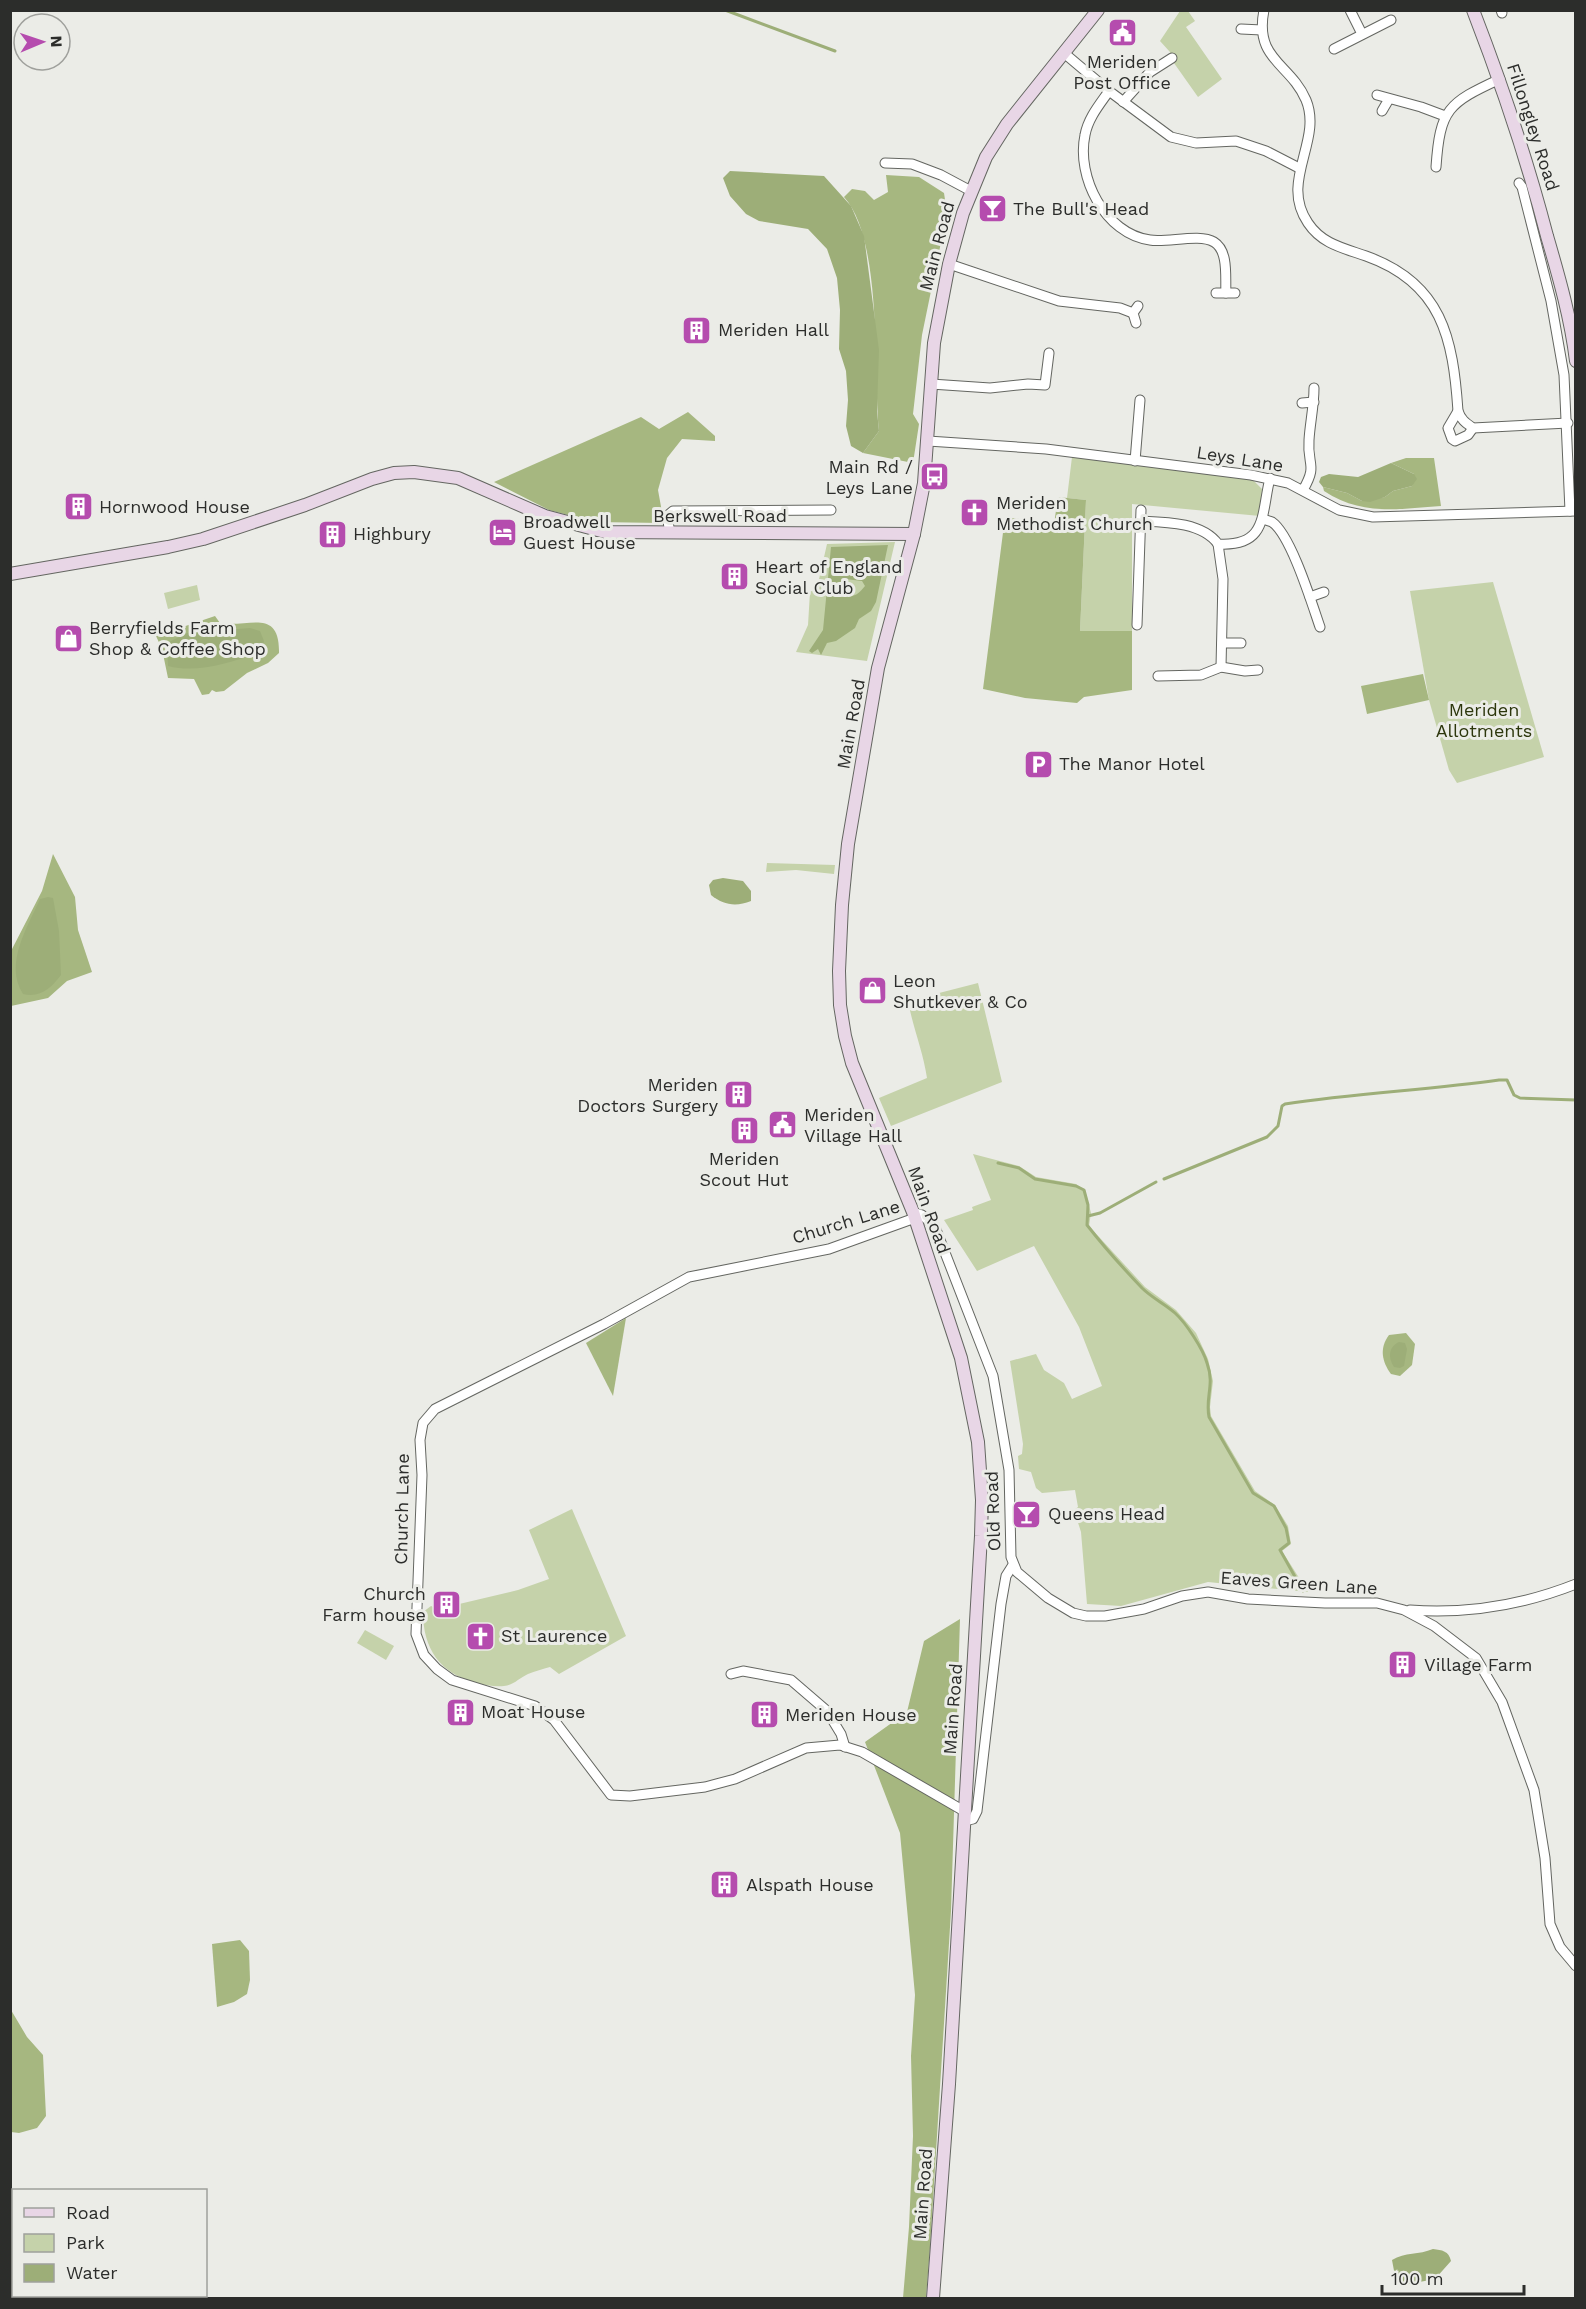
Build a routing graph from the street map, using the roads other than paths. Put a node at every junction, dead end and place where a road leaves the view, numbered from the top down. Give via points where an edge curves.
1 (1098, 10) edge
2 (1264, 10) edge
3 (1350, 10) edge
4 (1473, 10) edge
5 (1391, 20) dead end
6 (1241, 30) dead end
7 (1262, 30) junction
8 (1362, 34) junction
9 (1334, 49) dead end
10 (1064, 53) junction
11 (1172, 58) dead end
12 (1500, 79) junction
13 (1109, 90) junction
14 (1377, 95) dead end
15 (1389, 99) junction
16 (1123, 102) junction
17 (1382, 111) dead end
18 (1445, 116) junction
19 (885, 163) dead end
20 (1436, 167) dead end
21 (1299, 168) junction
22 (1519, 183) dead end
23 (971, 191) junction
24 (949, 264) junction
25 (1225, 293) dead end
26 (1136, 323) dead end
27 (1049, 353) dead end
28 (1575, 361) edge
29 (931, 384) junction
30 (1314, 388) dead end
31 (1140, 400) dead end
32 (1314, 402) junction
33 (1302, 403) dead end
34 (1458, 411) junction
35 (1568, 423) junction
36 (1473, 428) junction
37 (928, 441) junction
38 (1135, 461) junction
39 (1270, 478) junction
40 (1303, 490) junction
41 (831, 510) dead end
42 (1141, 510) dead end
43 (1573, 511) edge
44 (1263, 519) junction
45 (1140, 521) junction
46 (670, 533) junction
47 (914, 534) junction
48 (1218, 544) junction
49 (10, 574) edge
50 (1324, 592) dead end
51 (1310, 597) junction
52 (1137, 625) dead end
53 (1320, 627) dead end
54 (1222, 643) junction
55 (1241, 643) dead end
56 (1221, 667) junction
57 (1258, 670) dead end
58 (1158, 676) dead end
59 (914, 1215) junction
60 (1013, 1565) junction
61 (1575, 1584) edge
62 (1404, 1610) junction
63 (1442, 1612) junction
64 (1434, 1626) junction
65 (731, 1674) dead end
66 (845, 1747) junction
67 (964, 1816) junction
68 (1575, 1966) edge
69 (933, 2298) edge

1 - 10 main road, Main Road
2 - 7 street
3 - 8 street
4 - 12 main road, Fillongley Road
5 - 8 street
6 - 7 street
7 - 21 street via 1264,45 1273,60 1299,86 1307,102 1311,127
8 - 9 street
10 - 13 street
10 - 23 main road, Main Road via 1007,124
11 - 16 street via 1150,72
12 - 18 street via 1462,97
12 - 28 main road, Fillongley Road via 1557,271
13 - 16 street
13 - 25 street via 1094,112 1083,146 1089,181 1098,202 1121,230 1135,237 1164,241 1205,238 1214,242 1225,258
14 - 15 street
15 - 17 street
15 - 18 street
16 - 21 street via 1170,137 1196,143 1236,141
18 - 20 street
19 - 23 street via 912,164
21 - 34 street via 1302,212 1318,235 1338,247 1394,267 1410,279 1435,310 1450,346
22 - 35 street, Fillongley Road via 1557,328
23 - 24 main road, Main Road
24 - 26 street via 1059,301 1136,309
24 - 29 main road, Main Road via 934,343
27 - 29 street via 1045,385 990,388
29 - 37 main road, Main Road
30 - 32 street
31 - 38 street
32 - 33 street
32 - 40 street via 1309,441 1312,476
34 - 36 street via 1460,418
34 - 36 street via 1448,428 1452,439 1462,440
35 - 36 street
35 - 43 street, Fillongley Road
37 - 38 street, Leys Lane via 1046,449
37 - 47 main road, Main Road
38 - 39 street, Leys Lane
39 - 40 street, Leys Lane
39 - 44 street
40 - 43 street, Leys Lane via 1339,510 1373,518
41 - 46 street via 673,511 667,516
42 - 45 street
44 - 48 street via 1257,532 1246,541
44 - 51 street via 1272,522 1286,541
45 - 48 street via 1199,529
45 - 52 street
46 - 47 main road, Berkswell Road
46 - 49 main road, Berkswell Road via 588,529 546,516 458,478 394,473 203,539
47 - 59 main road, Main Road via 888,625 872,704 848,844 839,962 840,1005 852,1064
48 - 54 street via 1223,579
50 - 51 street
51 - 53 street
54 - 55 street
54 - 56 street
56 - 57 street
56 - 58 street via 1201,675
59 - 60 street, Old Road via 922,1215 935,1227 993,1376 1009,1470
59 - 66 street, Church Lane via 829,1249 690,1277 435,1409 423,1423 421,1433 417,1634 424,1655 437,1669 452,1680 535,1706 554,1720 611,1795 705,1787 735,1779 806,1748
59 - 67 main road, Main Road via 961,1358 978,1442 981,1536
60 - 62 street, Eaves Green Lane via 1048,1598 1086,1616 1144,1609 1208,1592 1248,1599 1377,1604
60 - 67 street, Old Road via 1006,1576 1001,1604 977,1811 973,1819
61 - 63 street via 1523,1601
62 - 63 street
62 - 64 street, Eaves Green Lane
63 - 64 street
64 - 68 street, Eaves Green Lane via 1476,1658 1502,1701 1534,1790 1550,1924 1560,1947
65 - 66 street via 743,1671 791,1680 827,1711
66 - 67 street, Church Lane via 869,1756
67 - 69 main road, Main Road via 949,2096

